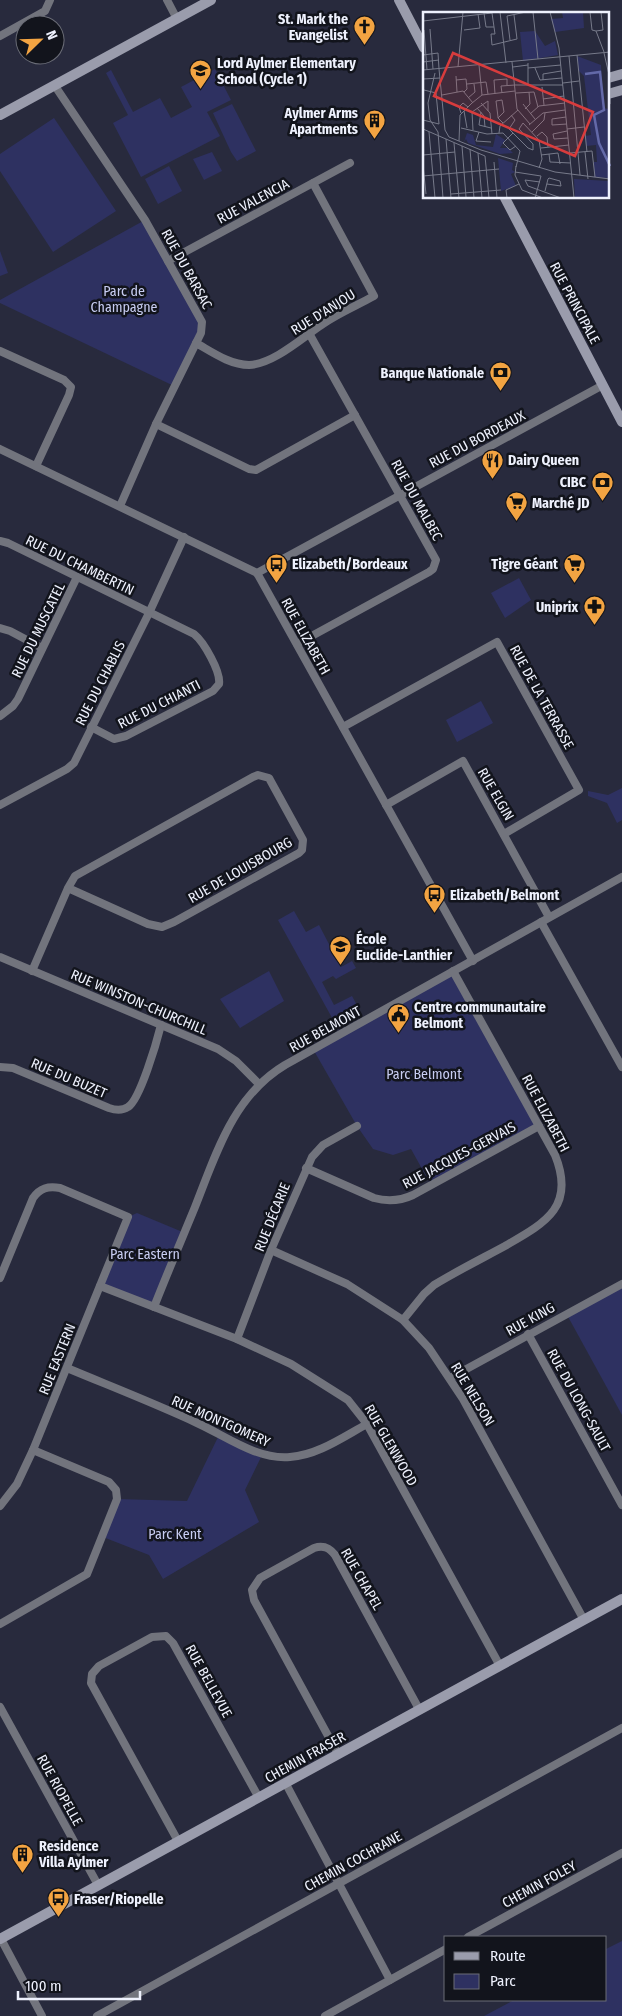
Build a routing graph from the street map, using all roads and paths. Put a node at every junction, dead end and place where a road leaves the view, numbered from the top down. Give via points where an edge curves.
1 (50, 0) edge
2 (167, 0) edge
3 (211, 0) edge
4 (399, 0) edge
5 (177, 18) junction
6 (0, 36) edge
7 (423, 46) edge
8 (56, 86) junction
9 (0, 115) edge
10 (350, 163) dead end
11 (313, 183) junction
12 (505, 199) edge
13 (510, 199) edge
14 (518, 224) junction
15 (168, 261) junction
16 (310, 335) junction
17 (196, 344) junction
18 (0, 351) edge
19 (603, 385) junction
20 (355, 415) junction
21 (622, 422) edge
22 (156, 424) junction
23 (0, 449) edge
24 (36, 466) junction
25 (400, 495) junction
26 (120, 506) junction
27 (184, 537) junction
28 (0, 541) edge
29 (257, 572) junction
30 (77, 576) junction
31 (149, 613) junction
32 (0, 628) edge
33 (297, 644) junction
34 (42, 648) junction
35 (0, 716) edge
36 (343, 727) junction
37 (91, 728) junction
38 (386, 804) junction
39 (0, 805) edge
40 (504, 834) junction
41 (622, 877) edge
42 (68, 888) junction
43 (549, 917) junction
44 (541, 922) junction
45 (0, 958) edge
46 (473, 960) junction
47 (32, 971) junction
48 (453, 972) junction
49 (161, 1025) junction
50 (0, 1067) edge
51 (622, 1067) edge
52 (259, 1084) junction
53 (357, 1126) dead end
54 (539, 1126) junction
55 (306, 1168) junction
56 (271, 1250) junction
57 (0, 1278) edge
58 (622, 1284) edge
59 (100, 1286) junction
60 (154, 1307) junction
61 (404, 1320) junction
62 (528, 1334) junction
63 (237, 1340) junction
64 (67, 1368) junction
65 (450, 1378) junction
66 (367, 1424) junction
67 (33, 1450) junction
68 (622, 1505) edge
69 (0, 1506) edge
70 (622, 1599) edge
71 (584, 1620) junction
72 (0, 1624) edge
73 (500, 1666) junction
74 (0, 1708) edge
75 (419, 1709) junction
76 (622, 1728) edge
77 (338, 1754) junction
78 (286, 1784) junction
79 (259, 1798) junction
80 (178, 1841) junction
81 (622, 1853) edge
82 (338, 1884) junction
83 (98, 1885) junction
84 (470, 1936) edge
85 (0, 1939) edge
86 (444, 1950) edge
87 (390, 1980) junction
88 (42, 2016) edge
89 (97, 2016) edge
90 (325, 2016) edge

1 - 6 street via 45,11
2 - 5 street
3 - 5 street
4 - 7 street
5 - 8 street
8 - 9 street
8 - 15 street, RUE DU BARSAC via 145,220
10 - 11 street, RUE VALENCIA
11 - 15 street, RUE VALENCIA
11 - 16 street, RUE D'ANJOU via 374,296 319,326
12 - 14 street, RUE PRINCIPALE
13 - 14 street
14 - 19 street, RUE PRINCIPALE
15 - 17 street, RUE DU BARSAC via 202,322
16 - 17 street, RUE D'ANJOU via 268,359 250,364 224,358
16 - 20 street, RUE DU MALBEC
17 - 22 street, RUE DU BARSAC
18 - 24 street via 64,380 71,387
19 - 21 street, RUE PRINCIPALE
19 - 25 street, RUE DU BORDEAUX
20 - 22 street via 256,470 249,470
20 - 25 street, RUE DU MALBEC
22 - 26 street, RUE DU BARSAC
23 - 24 street
24 - 26 street
25 - 29 street, RUE DU BORDEAUX
25 - 33 street, RUE DU MALBEC via 434,555 436,565
26 - 27 street
27 - 29 street
27 - 31 street, RUE DU CHABLIS
28 - 30 street, RUE DU CHAMBERTIN
29 - 33 street, RUE ELIZABETH
30 - 31 street, RUE DU CHAMBERTIN
30 - 34 street, RUE DU MUSCATEL
31 - 37 street, RUE DU CHABLIS
31 - 37 street, RUE DU CHIANTI via 198,637 219,675 219,684 213,691 120,739
32 - 34 street
33 - 36 street, RUE ELIZABETH
34 - 35 street, RUE DU MUSCATEL via 14,706
36 - 38 street, RUE ELIZABETH
36 - 40 street, RUE DE LA TERRASSE via 497,642 579,790
37 - 39 street, RUE DU CHABLIS via 74,763
38 - 40 street, RUE ELGIN via 462,761
38 - 46 street, RUE ELIZABETH
40 - 43 street, RUE ELGIN
41 - 43 street, RUE BELMONT
42 - 42 street, RUE DE LOUISBOURG via 81,872 258,775 269,778 303,840 299,853 162,927 148,924
42 - 47 street, RUE DE LOUISBOURG
43 - 44 street, RUE BELMONT
44 - 46 street, RUE BELMONT
44 - 51 street
45 - 47 street, RUE WINSTON-CHURCHILL
46 - 48 street, RUE BELMONT
47 - 49 street, RUE WINSTON-CHURCHILL
48 - 52 street, RUE BELMONT via 285,1065
48 - 54 street, RUE ELIZABETH
49 - 50 street, RUE DU BUZET via 137,1096 129,1107 123,1109 109,1108 13,1068
49 - 52 street, RUE WINSTON-CHURCHILL via 228,1054
52 - 60 street, RUE BELMONT via 236,1112 224,1136
53 - 55 street, RUE DÉCARIE via 319,1148
54 - 55 street, RUE JACQUES-GERVAIS via 399,1200 374,1198
54 - 61 street, RUE ELIZABETH via 561,1173 562,1190 554,1211 538,1227 434,1285
55 - 56 street, RUE DÉCARIE
56 - 61 street, RUE NELSON via 341,1281
56 - 63 street, RUE DÉCARIE
57 - 59 street, RUE EASTERN via 33,1198 44,1188 54,1187 128,1217
58 - 62 street, RUE KING
59 - 60 street, RUE GLENWOOD
59 - 64 street, RUE EASTERN
60 - 63 street, RUE GLENWOOD
61 - 65 street, RUE NELSON via 424,1341
62 - 65 street, RUE KING
62 - 68 street, RUE DU LONG-SAULT
63 - 66 street, RUE GLENWOOD via 299,1368 340,1394
64 - 66 street, RUE MONTGOMERY via 247,1448 272,1456 309,1453
64 - 67 street, RUE EASTERN
65 - 71 street, RUE NELSON
66 - 73 street, RUE GLENWOOD
67 - 69 street, RUE EASTERN via 17,1484
67 - 72 street via 109,1482 118,1499 87,1574
70 - 71 street, CHEMIN FRASER
71 - 73 street, CHEMIN FRASER
73 - 75 street, CHEMIN FRASER
74 - 83 street, RUE RIOPELLE
75 - 77 street, CHEMIN FRASER
75 - 77 street, RUE CHAPEL via 335,1555 328,1548 314,1548 276,1569 256,1581 253,1594
76 - 82 street, CHEMIN COCHRANE
77 - 78 street, CHEMIN FRASER
78 - 79 street, CHEMIN FRASER
78 - 82 street
79 - 80 street, CHEMIN FRASER
79 - 80 street, RUE BELLEVUE via 173,1643 166,1636 152,1636 99,1666 92,1674 91,1683
80 - 83 street, CHEMIN FRASER
81 - 84 street, CHEMIN FOLEY
82 - 87 street
82 - 89 street, CHEMIN COCHRANE
83 - 85 street, CHEMIN FRASER
85 - 88 street
86 - 87 street
87 - 90 street

